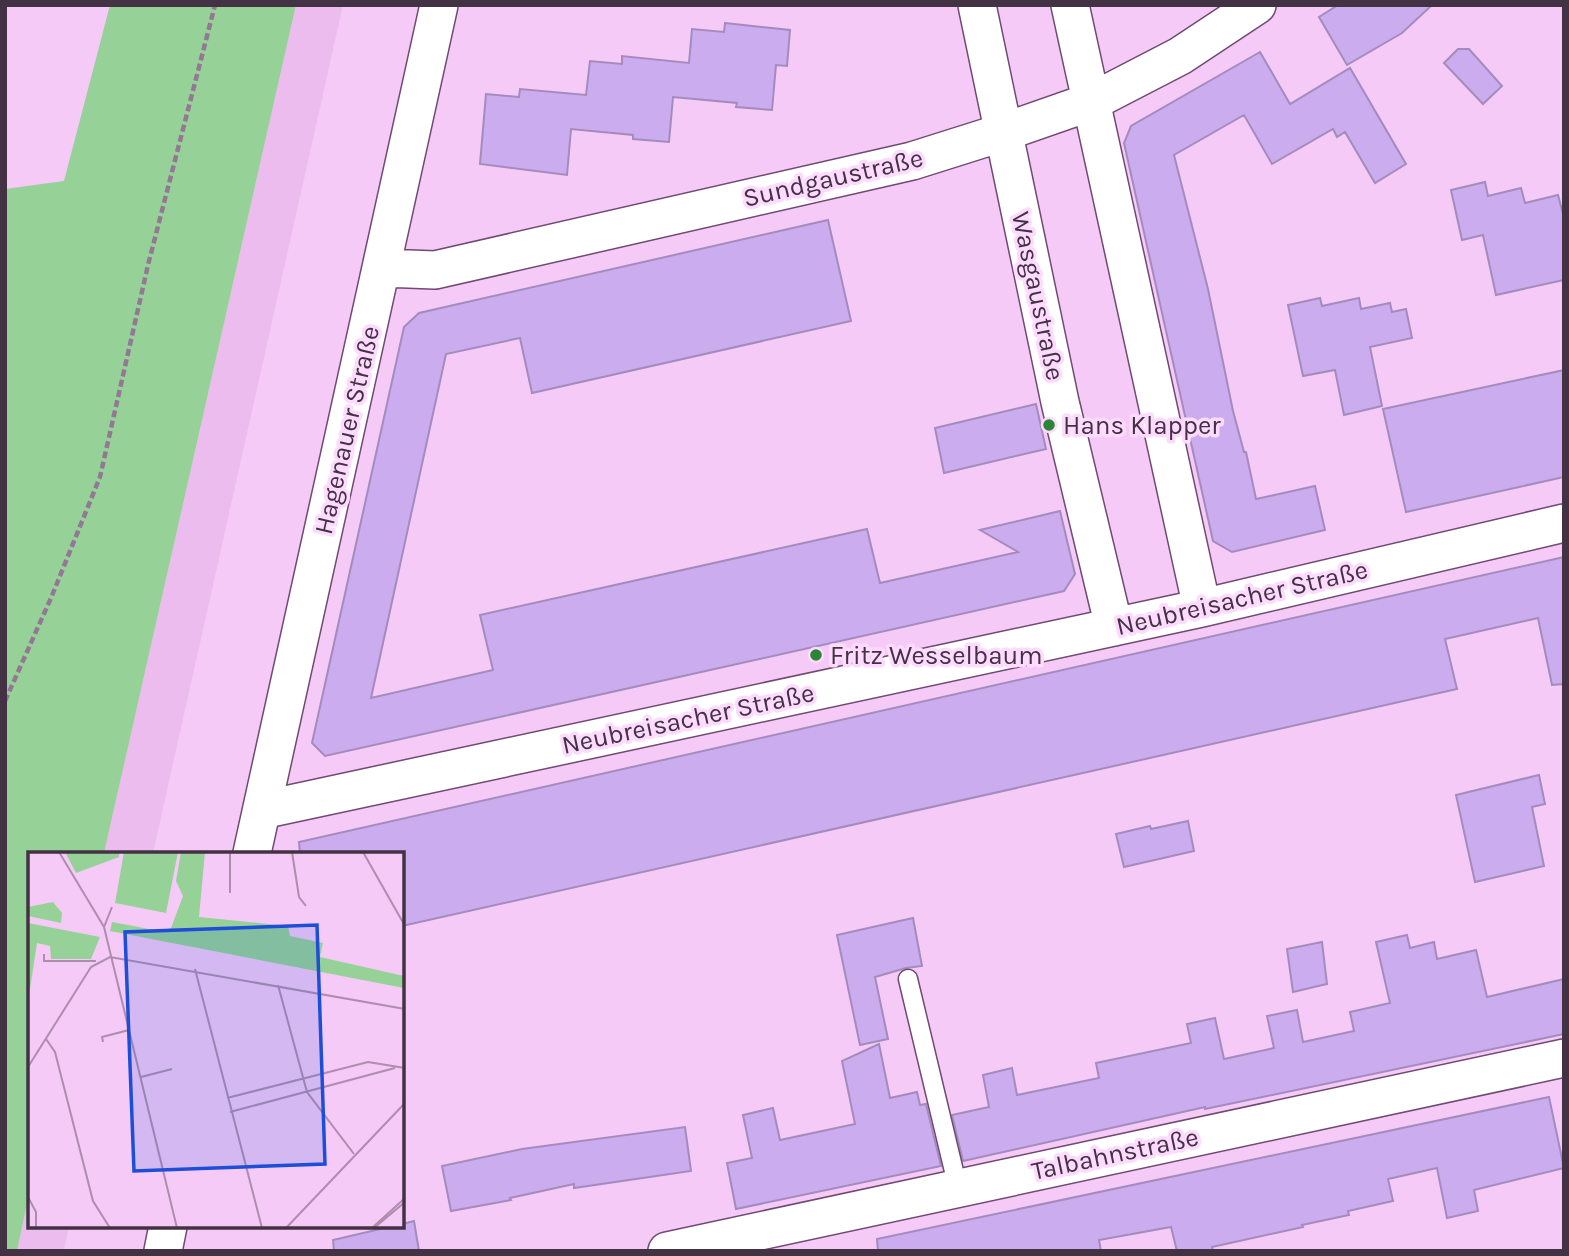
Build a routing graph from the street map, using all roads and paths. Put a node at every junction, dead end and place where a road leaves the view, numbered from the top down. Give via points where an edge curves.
1 (215, 5) edge
2 (439, 5) edge
3 (977, 5) edge
4 (1070, 5) edge
5 (1257, 5) edge
6 (1093, 101) junction
7 (1004, 132) junction
8 (383, 268) junction
9 (1564, 523) edge
10 (1202, 608) junction
11 (1114, 627) junction
12 (5, 701) edge
13 (262, 810) junction
14 (252, 852) edge
15 (908, 979) dead end
16 (1564, 1058) edge
17 (958, 1188) junction
18 (168, 1228) edge
19 (163, 1251) edge
20 (667, 1251) edge

1 - 12 path via 148,265 100,477
2 - 8 street, Hagenauer Straße
3 - 7 street, Wasgaustraße
4 - 6 street
5 - 6 street, Sundgaustraße via 1180,56
6 - 7 street, Sundgaustraße
6 - 10 street
7 - 8 street, Sundgaustraße via 912,161 449,267
7 - 11 street, Wasgaustraße via 1060,402
8 - 13 street, Hagenauer Straße
9 - 10 street, Neubreisacher Straße
10 - 11 street, Neubreisacher Straße
11 - 13 street, Neubreisacher Straße
13 - 14 street, Hagenauer Straße
15 - 17 lane
16 - 17 street, Talbahnstraße
17 - 20 street, Talbahnstraße
18 - 19 street

